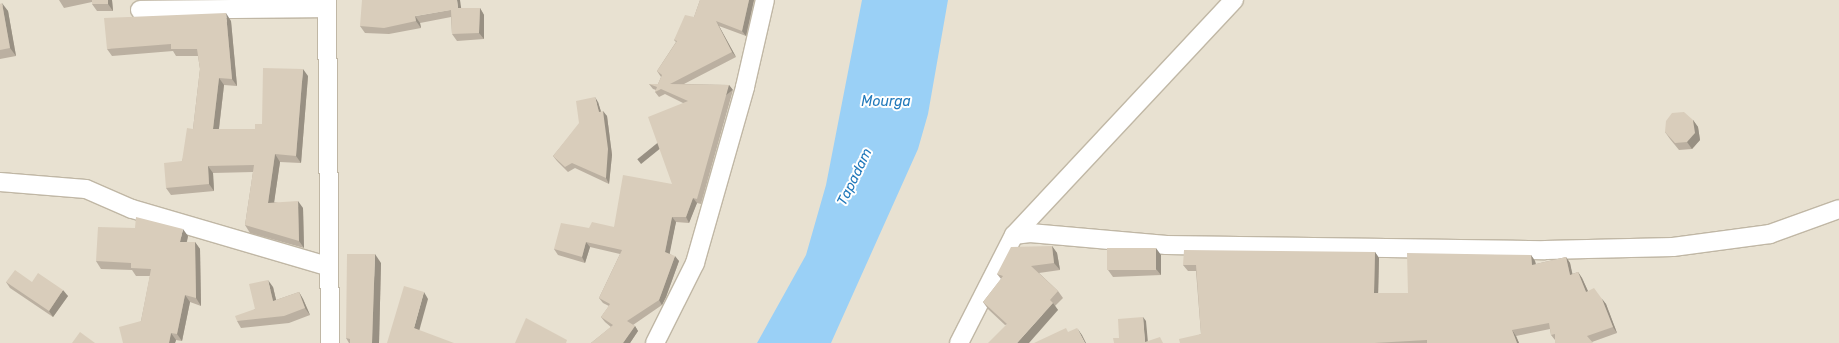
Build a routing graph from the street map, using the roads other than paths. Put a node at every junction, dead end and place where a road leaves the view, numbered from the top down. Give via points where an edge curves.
1 (765, 0) edge
2 (1234, 0) edge
3 (326, 4) edge
4 (140, 10) dead end
5 (0, 182) edge
6 (1839, 209) edge
7 (1014, 236) junction
8 (327, 266) junction
9 (330, 343) edge
10 (655, 343) edge
11 (959, 343) edge

1 - 10 street via 745,87 695,263
2 - 7 street
3 - 4 street
3 - 8 street
5 - 8 street via 86,189 132,209
6 - 7 street via 1770,234 1673,247 1537,250 1166,245 1030,233
7 - 11 street
8 - 9 street

